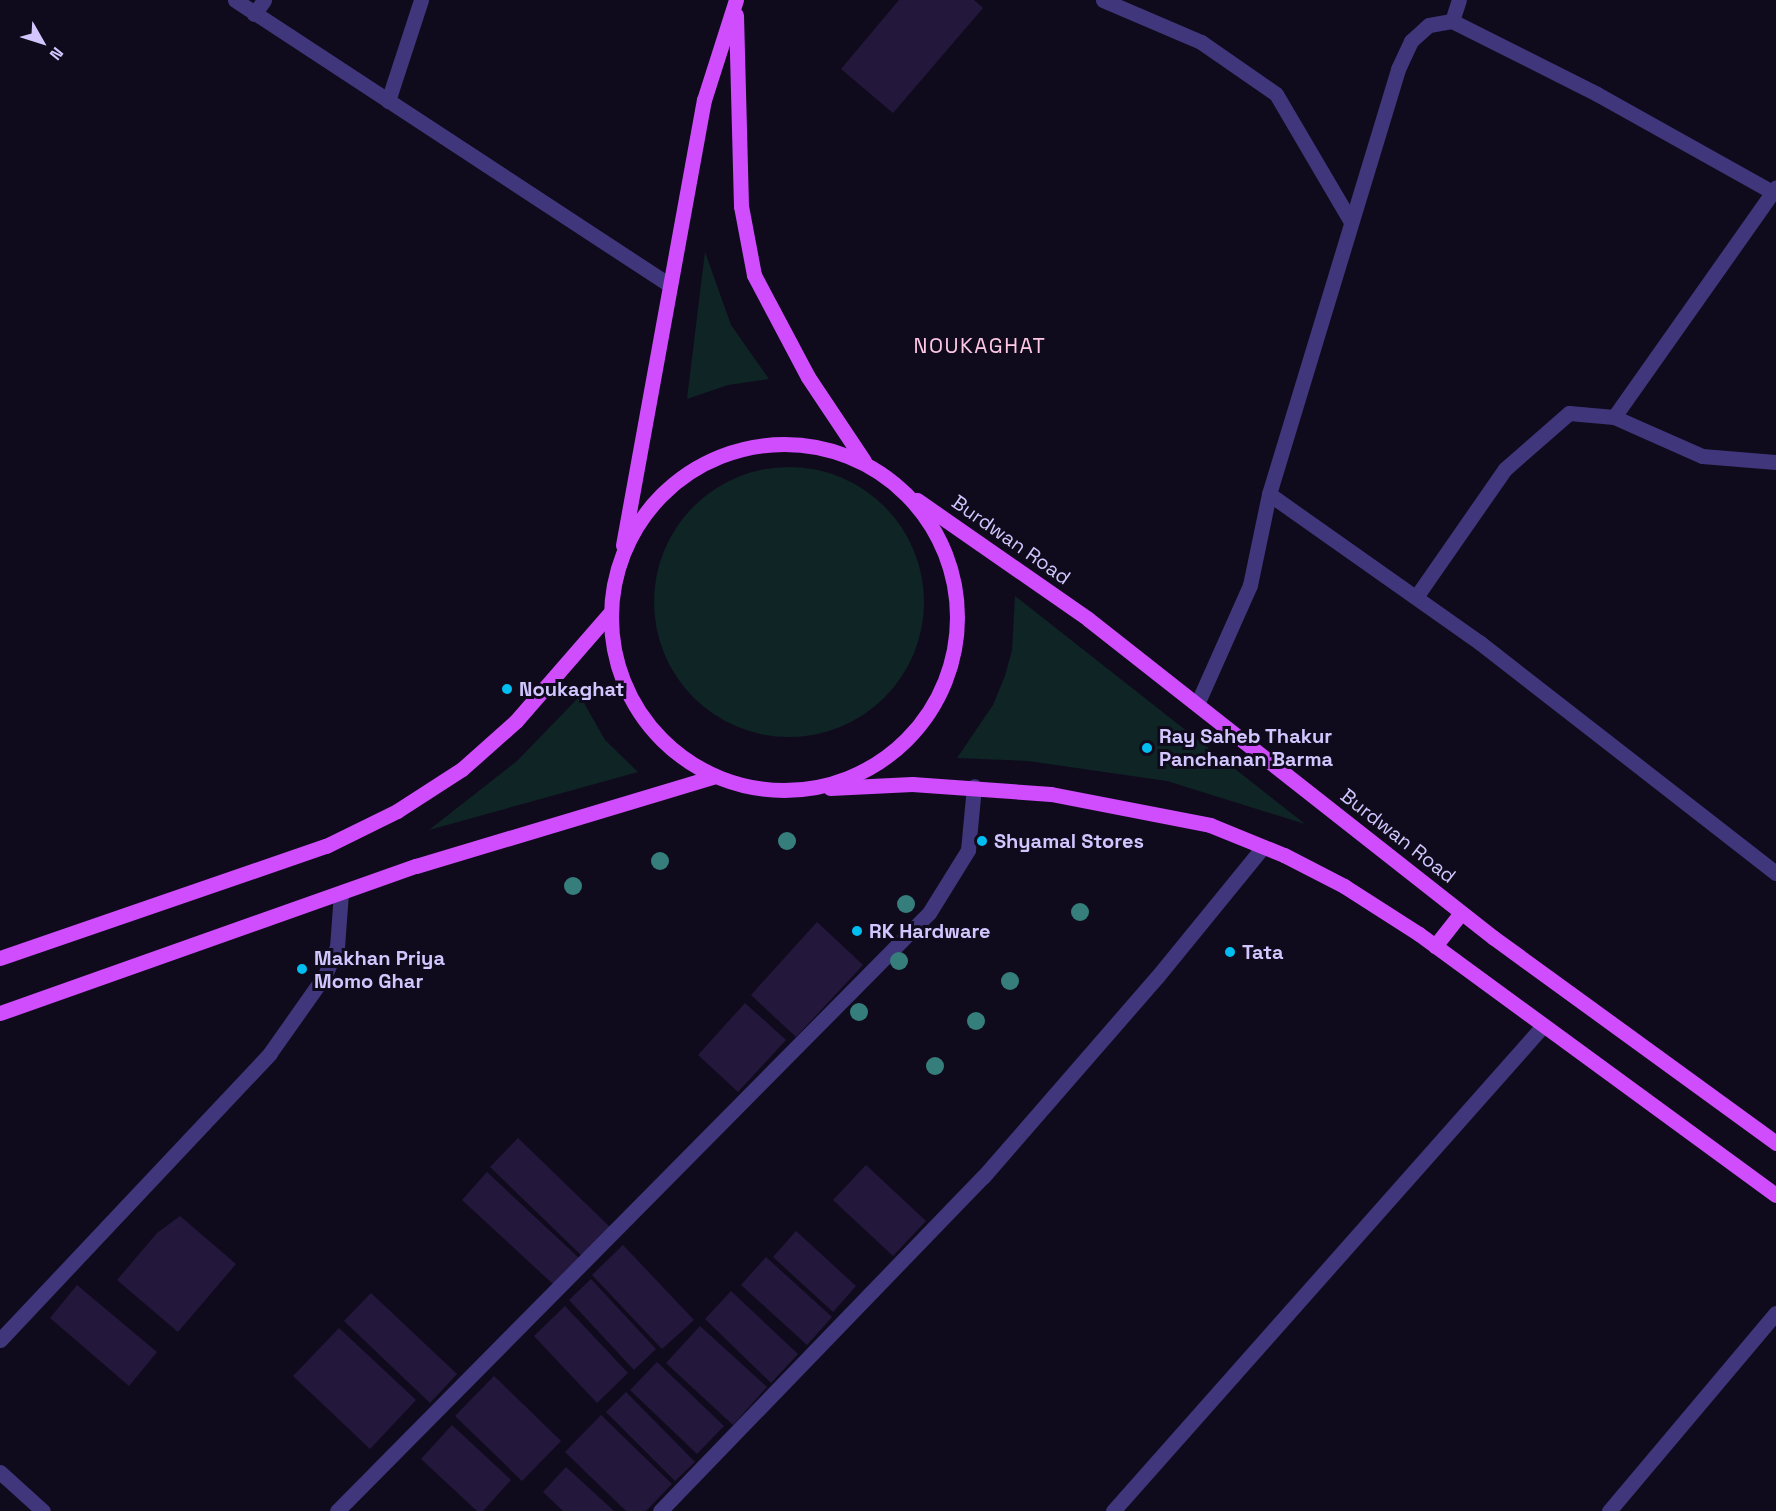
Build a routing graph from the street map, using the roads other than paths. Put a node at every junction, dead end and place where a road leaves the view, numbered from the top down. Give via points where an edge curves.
1 (235, 0) edge
2 (264, 0) edge
3 (421, 0) edge
4 (736, 0) edge
5 (1103, 0) edge
6 (1459, 0) edge
7 (254, 14) junction
8 (1452, 21) junction
9 (388, 101) junction
10 (1774, 190) edge
11 (1351, 222) junction
12 (668, 284) junction
13 (1614, 417) junction
14 (864, 461) junction
15 (1776, 462) edge
16 (1269, 494) junction
17 (910, 495) junction
18 (622, 554) junction
19 (1416, 597) junction
20 (609, 614) junction
21 (1198, 702) junction
22 (713, 777) junction
23 (974, 786) junction
24 (818, 788) junction
25 (1263, 847) junction
26 (1776, 873) edge
27 (341, 893) junction
28 (1461, 913) junction
29 (1435, 946) junction
30 (0, 958) edge
31 (0, 1013) edge
32 (1542, 1027) junction
33 (1776, 1143) edge
34 (1776, 1195) edge
35 (1776, 1312) edge
36 (0, 1340) edge
37 (0, 1472) edge
38 (43, 1511) edge
39 (337, 1511) edge
40 (660, 1511) edge
41 (1113, 1511) edge
42 (1609, 1511) edge

1 - 7 street
2 - 7 street
3 - 9 street
4 - 12 main road via 704,100
4 - 14 main road via 741,206 754,275 808,377
5 - 11 street via 1201,42 1276,94
6 - 8 street
7 - 9 street
8 - 10 street
8 - 11 street via 1429,25 1412,41 1398,69
9 - 12 street
10 - 13 street
11 - 16 street
12 - 18 main road
13 - 15 street via 1702,456
13 - 19 street via 1569,413 1523,450 1505,469
14 - 17 main road, Burdwan Road
14 - 18 main road via 809,444 751,445 707,462 652,503
16 - 19 street
16 - 21 street via 1251,585
17 - 21 main road, Burdwan Road via 1088,618
17 - 24 main road via 944,546 958,607 951,669 922,723 876,765
18 - 20 main road
19 - 26 street
20 - 22 main road via 622,681 658,738
20 - 30 main road via 516,721 462,769 397,811 326,846
21 - 28 main road, Burdwan Road
22 - 24 main road via 765,790
22 - 27 main road via 416,866
23 - 24 main road
23 - 25 main road via 1136,809 1210,825
23 - 39 street via 968,850 929,913
25 - 29 main road via 1344,886
25 - 40 street via 1157,978 983,1177
27 - 31 main road
27 - 36 street via 337,947 325,975 270,1053
28 - 29 main road
28 - 33 main road, Burdwan Road
29 - 32 main road
32 - 34 main road
32 - 41 street
35 - 42 street
37 - 38 street

